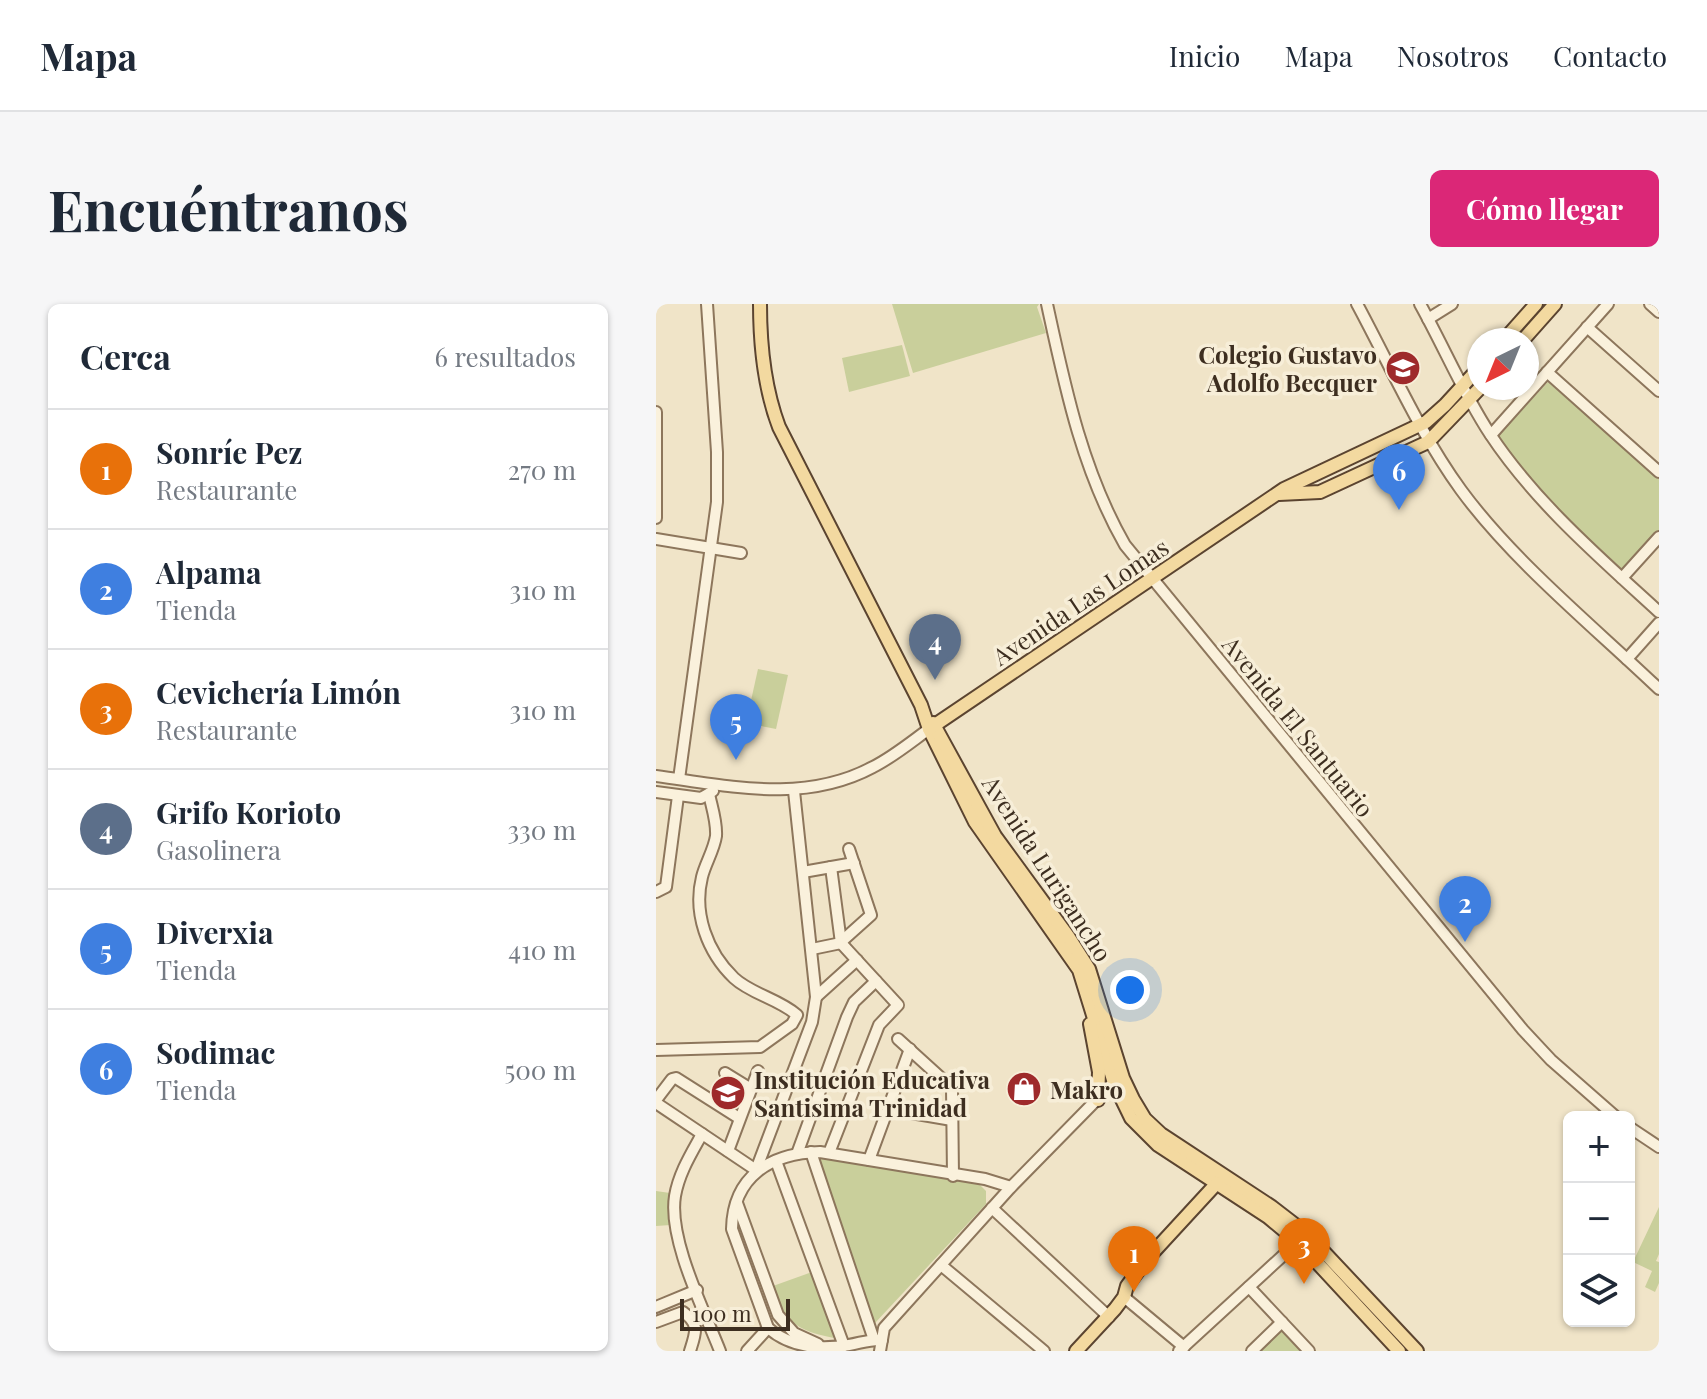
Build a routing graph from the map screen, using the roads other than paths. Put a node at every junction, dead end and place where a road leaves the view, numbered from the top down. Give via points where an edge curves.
1 (707, 304) edge
2 (760, 304) edge
3 (1047, 304) edge
4 (1357, 304) edge
5 (1420, 304) edge
6 (1452, 304) edge
7 (1536, 304) edge
8 (1555, 304) edge
9 (1608, 304) edge
10 (1650, 304) edge
11 (1659, 312) edge
12 (1428, 319) junction
13 (1587, 327) junction
14 (1515, 328) edge
15 (1534, 328) edge
16 (1547, 372) junction
17 (1467, 381) edge
18 (1462, 387) junction
19 (1659, 391) edge
20 (1467, 396) edge
21 (1469, 400) joint
22 (656, 412) edge
23 (1419, 426) junction
24 (1491, 435) junction
25 (1391, 440) junction
26 (1428, 442) junction
27 (1399, 455) junction
28 (1659, 472) edge
29 (1279, 494) junction
30 (656, 518) edge
31 (1659, 537) edge
32 (656, 539) edge
33 (712, 548) junction
34 (741, 553) dead end
35 (1153, 578) junction
36 (1622, 578) junction
37 (1659, 612) edge
38 (1659, 623) edge
39 (1627, 659) junction
40 (1659, 689) edge
41 (930, 722) junction
42 (656, 776) edge
43 (679, 779) junction
44 (726, 786) junction
45 (794, 791) junction
46 (656, 792) edge
47 (709, 794) junction
48 (678, 796) junction
49 (849, 849) dead end
50 (854, 863) junction
51 (831, 867) junction
52 (803, 872) junction
53 (659, 892) edge
54 (1038, 902) junction
55 (841, 942) junction
56 (812, 949) junction
57 (857, 960) junction
58 (876, 981) junction
59 (816, 997) junction
60 (1092, 1009) junction
61 (898, 1039) dead end
62 (910, 1049) junction
63 (656, 1050) edge
64 (758, 1071) dead end
65 (725, 1073) dead end
66 (1118, 1078) junction
67 (751, 1089) junction
68 (1098, 1100) junction
69 (656, 1102) edge
70 (888, 1109) junction
71 (1609, 1111) edge
72 (739, 1118) junction
73 (952, 1120) junction
74 (1635, 1131) edge
75 (702, 1134) junction
76 (1659, 1147) edge
77 (728, 1151) junction
78 (811, 1152) junction
79 (829, 1153) junction
80 (797, 1154) junction
81 (869, 1160) junction
82 (776, 1161) junction
83 (756, 1170) junction
84 (953, 1176) junction
85 (1217, 1183) junction
86 (1011, 1187) junction
87 (737, 1203) junction
88 (992, 1208) junction
89 (1302, 1238) junction
90 (941, 1265) junction
91 (1249, 1287) junction
92 (697, 1290) junction
93 (1124, 1297) junction
94 (656, 1307) edge
95 (1109, 1317) junction
96 (656, 1322) edge
97 (1282, 1322) junction
98 (768, 1328) junction
99 (879, 1344) edge
100 (788, 1347) edge
101 (834, 1348) edge
102 (1181, 1349) edge
103 (690, 1351) edge
104 (720, 1351) edge
105 (747, 1351) edge
106 (1044, 1351) edge
107 (1076, 1351) edge
108 (1252, 1351) edge
109 (1309, 1351) edge
110 (1399, 1351) edge
111 (1417, 1351) edge

1 - 33 street via 718,477
2 - 41 main road, Avenida Lurigancho via 779,427
3 - 35 street, Avenida El Santuario via 1079,439 1099,498 1125,545
4 - 23 street
5 - 12 street
6 - 12 street
7 - 14 main road
8 - 15 main road
9 - 13 street
10 - 11 street
12 - 18 street
13 - 16 street
13 - 19 street
16 - 24 street
16 - 28 street
17 - 18 main road, Avenida Las Lomas
18 - 20 street
18 - 23 main road, Avenida Las Lomas
21 - 24 street
21 - 26 main road
22 - 30 street
23 - 25 main road, Avenida Las Lomas
23 - 26 street
24 - 36 street via 1537,495
25 - 27 main road
25 - 29 main road, Avenida Las Lomas
26 - 27 main road
26 - 39 street via 1501,538
27 - 29 main road via 1320,492
29 - 35 main road, Avenida Las Lomas
31 - 36 street
32 - 33 street
33 - 34 street
33 - 43 street
35 - 41 main road, Avenida Las Lomas
35 - 71 street, Avenida El Santuario via 1513,1018
36 - 37 street
38 - 39 street
39 - 40 street
41 - 45 street, Avenida Las Lomas via 875,767 827,786
41 - 54 main road, Avenida Lurigancho
42 - 43 street, Avenida Las Lomas
43 - 44 street, Avenida Las Lomas
44 - 45 street, Avenida Las Lomas
44 - 47 street, Avenida Las Lomas
45 - 52 street
46 - 48 street, Avenida Las Lomas
47 - 48 street, Avenida Las Lomas
47 - 63 street via 716,838 699,893 704,930 736,981 797,1015 760,1047
48 - 53 street via 666,887
49 - 50 street
50 - 51 street
50 - 55 street via 871,915
51 - 52 street
51 - 55 street
52 - 56 street
54 - 60 main road, Avenida Lurigancho via 1079,970
54 - 66 main road, Avenida Lurigancho via 1089,969
55 - 56 street
55 - 57 street
56 - 59 street
57 - 58 street
57 - 59 street
58 - 79 street via 898,1005 879,1025
58 - 80 street via 854,1002
59 - 83 street via 812,1022
60 - 66 main road, Avenida Lurigancho
60 - 68 main road
61 - 62 street
62 - 70 street
62 - 73 street via 952,1088
64 - 67 street
65 - 67 street
66 - 68 street
66 - 85 main road, Avenida Lurigancho via 1127,1113 1147,1136
66 - 89 main road, Avenida Lurigancho via 1161,1134 1272,1207
67 - 72 street
68 - 86 street
69 - 72 street via 676,1078
69 - 75 street
70 - 73 street
70 - 81 street
72 - 77 street
73 - 84 street
74 - 76 street
75 - 77 street
75 - 92 street via 675,1200 678,1237
77 - 83 street
78 - 79 street
78 - 80 street
78 - 99 street
79 - 81 street
80 - 82 street
81 - 84 street
82 - 83 street
82 - 101 street
83 - 87 street
84 - 86 street
85 - 89 main road, Avenida Lurigancho
85 - 93 main road via 1147,1259
86 - 88 street
87 - 98 street via 732,1229
87 - 101 street via 778,1315 794,1333
88 - 90 street
88 - 95 street
89 - 91 street
89 - 110 main road, Avenida Lurigancho
89 - 111 main road, Avenida Lurigancho
90 - 99 street via 884,1328
90 - 106 street
91 - 97 street
91 - 102 street
92 - 94 street
92 - 104 street
93 - 95 main road
93 - 102 street
95 - 107 main road
96 - 103 street via 683,1312 693,1319
97 - 108 street
97 - 109 street
98 - 100 street
98 - 105 street
99 - 101 street
100 - 101 street

